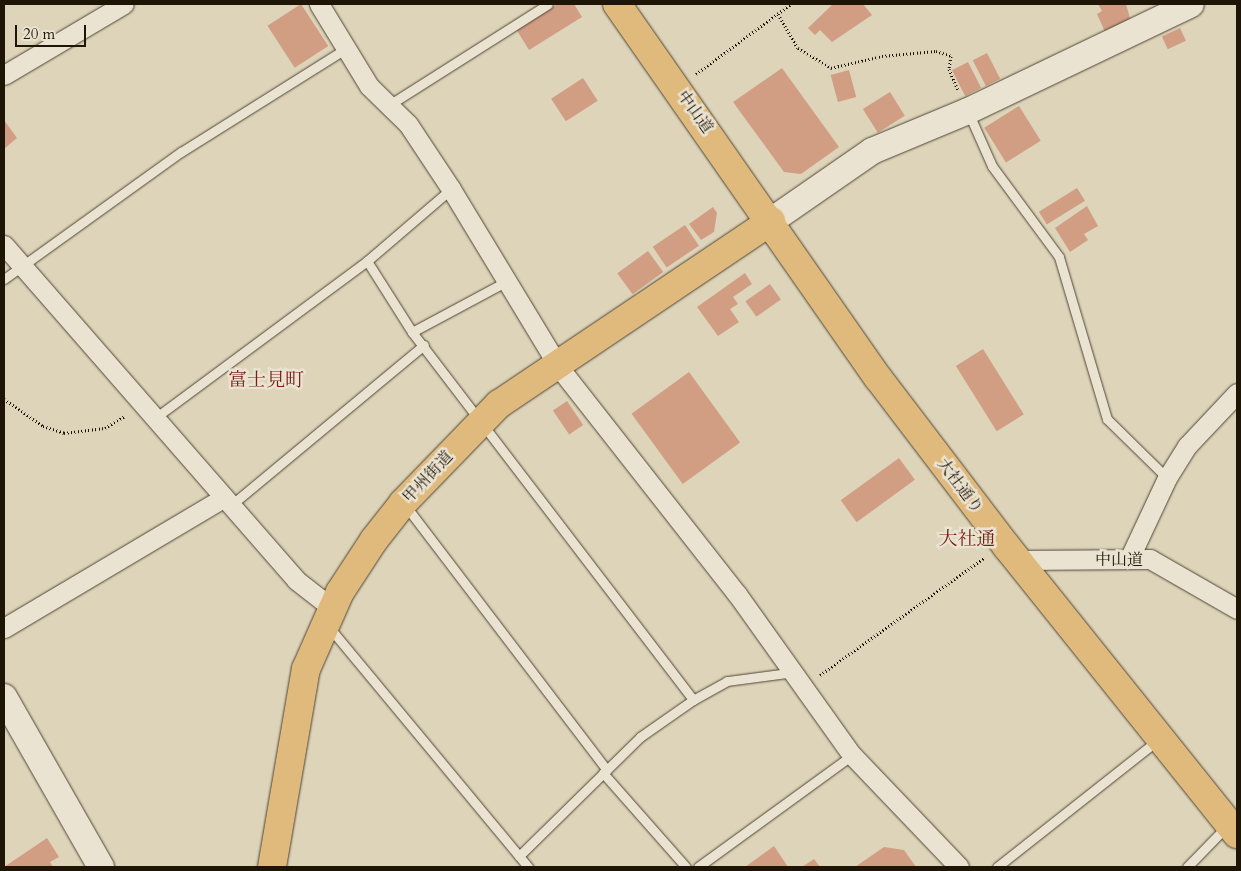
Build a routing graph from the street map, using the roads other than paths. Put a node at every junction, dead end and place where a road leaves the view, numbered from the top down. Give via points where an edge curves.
1 (124, 4) edge
2 (319, 4) edge
3 (548, 4) edge
4 (617, 4) edge
5 (1191, 4) edge
6 (345, 49) junction
7 (4, 75) edge
8 (389, 105) junction
9 (968, 111) junction
10 (451, 189) junction
11 (771, 221) junction
12 (4, 245) edge
13 (367, 261) junction
14 (23, 266) junction
15 (4, 279) edge
16 (508, 281) junction
17 (412, 332) junction
18 (424, 345) junction
19 (558, 366) junction
20 (1237, 393) edge
21 (148, 412) junction
22 (479, 423) junction
23 (1166, 478) junction
24 (226, 502) junction
25 (403, 503) junction
26 (1130, 557) junction
27 (1018, 560) junction
28 (1237, 609) edge
29 (328, 616) junction
30 (4, 628) edge
31 (800, 679) junction
32 (4, 697) edge
33 (693, 700) junction
34 (1159, 738) junction
35 (852, 755) junction
36 (605, 771) junction
37 (1233, 829) edge
38 (519, 856) junction
39 (101, 867) edge
40 (272, 867) edge
41 (528, 867) edge
42 (686, 867) edge
43 (698, 867) edge
44 (959, 867) edge
45 (997, 867) edge
46 (1187, 867) edge

1 - 7 street
2 - 6 street
3 - 8 lane
4 - 11 highway, 中山道
5 - 9 street
6 - 8 street
6 - 14 lane via 181,152
8 - 10 street via 408,124
9 - 11 street via 872,151
9 - 23 lane via 992,166 1059,257 1108,419
10 - 13 lane
10 - 16 street
11 - 19 highway, 甲州街道
11 - 27 highway, 大社通り via 879,379
12 - 14 street
13 - 17 lane
13 - 21 lane
14 - 15 lane
14 - 21 street
16 - 17 lane
16 - 19 street
17 - 18 lane
18 - 22 lane
18 - 24 lane
19 - 22 highway, 甲州街道
19 - 31 street
20 - 23 street via 1187,446
21 - 24 street
22 - 25 highway, 甲州街道
22 - 33 lane
23 - 26 street
24 - 29 street
24 - 30 street
25 - 29 highway, 甲州街道
25 - 36 lane
26 - 27 street, 中山道
26 - 28 street, 中山道 via 1150,559
27 - 34 highway, 大社通り
29 - 38 lane
29 - 40 highway, 甲州街道 via 299,700
31 - 33 lane via 727,681
31 - 35 street
32 - 39 street
33 - 36 lane via 640,737
34 - 37 highway, 大社通り
34 - 45 lane
35 - 43 lane
35 - 44 street
36 - 38 lane
36 - 42 lane
37 - 46 lane
38 - 41 lane

